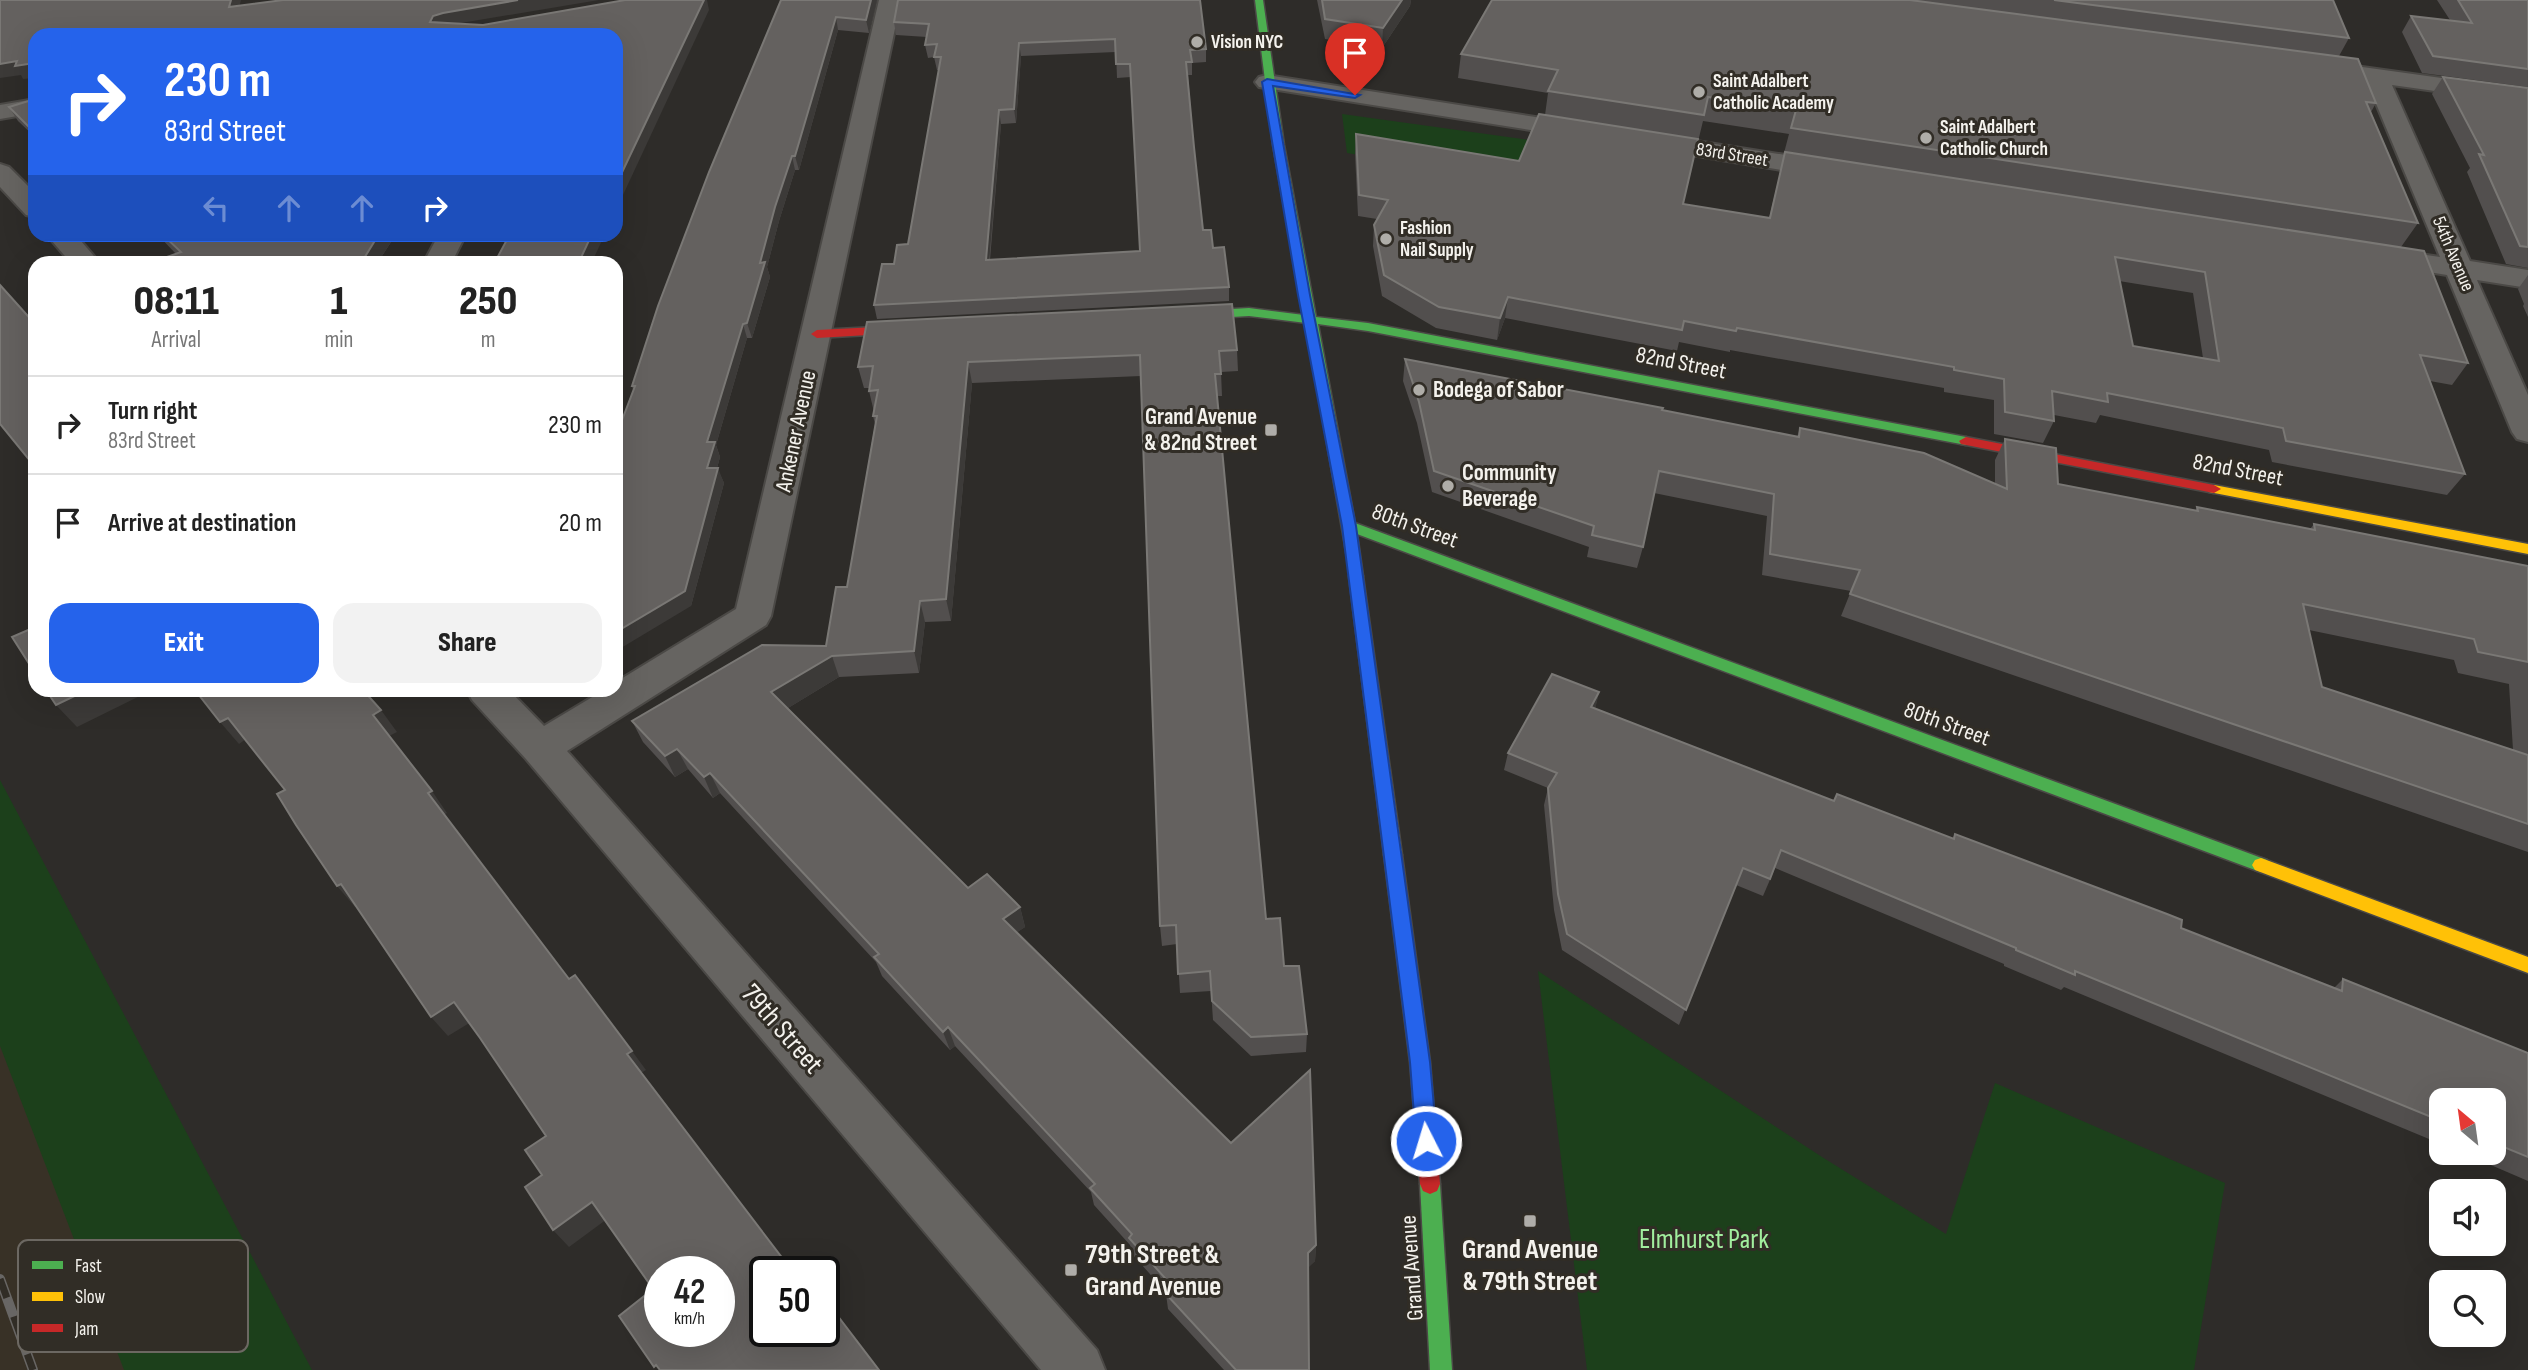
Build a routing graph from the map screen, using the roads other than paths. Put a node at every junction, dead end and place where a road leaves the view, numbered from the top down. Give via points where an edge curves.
1 (890, 0) edge
2 (1259, 0) edge
3 (2284, 64) edge
4 (2377, 77) junction
5 (1267, 82) junction
6 (2528, 97) edge
7 (28, 107) edge
8 (0, 112) edge
9 (0, 172) edge
10 (1861, 175) edge
11 (28, 202) edge
12 (66, 242) edge
13 (2358, 253) edge
14 (79, 256) edge
15 (2460, 269) junction
16 (2528, 279) edge
17 (1158, 317) edge
18 (1308, 320) junction
19 (934, 328) edge
20 (817, 334) junction
21 (2528, 432) edge
22 (1349, 526) junction
23 (2528, 549) edge
24 (493, 697) edge
25 (622, 697) edge
26 (623, 697) edge
27 (540, 748) junction
28 (2528, 965) edge
29 (1077, 1370) edge
30 (1441, 1370) edge

1 - 20 street, Ankener Avenue
2 - 5 street, Grand Avenue
3 - 4 street
4 - 6 street
4 - 15 street, 54th Avenue
5 - 10 street, 83rd Street
5 - 18 street, Grand Avenue
7 - 8 street
9 - 11 street
12 - 14 street
13 - 15 street
15 - 16 street
15 - 21 street, 54th Avenue
17 - 18 street, 82nd Street via 1249,312
18 - 22 street, Grand Avenue
18 - 23 street, 82nd Street via 1400,332
19 - 20 street
20 - 26 street, Ankener Avenue via 753,616
22 - 28 street, 80th Street
22 - 30 street, Grand Avenue via 1420,1062
24 - 27 street, 79th Street
25 - 27 street, Ankener Avenue
27 - 29 street, 79th Street

